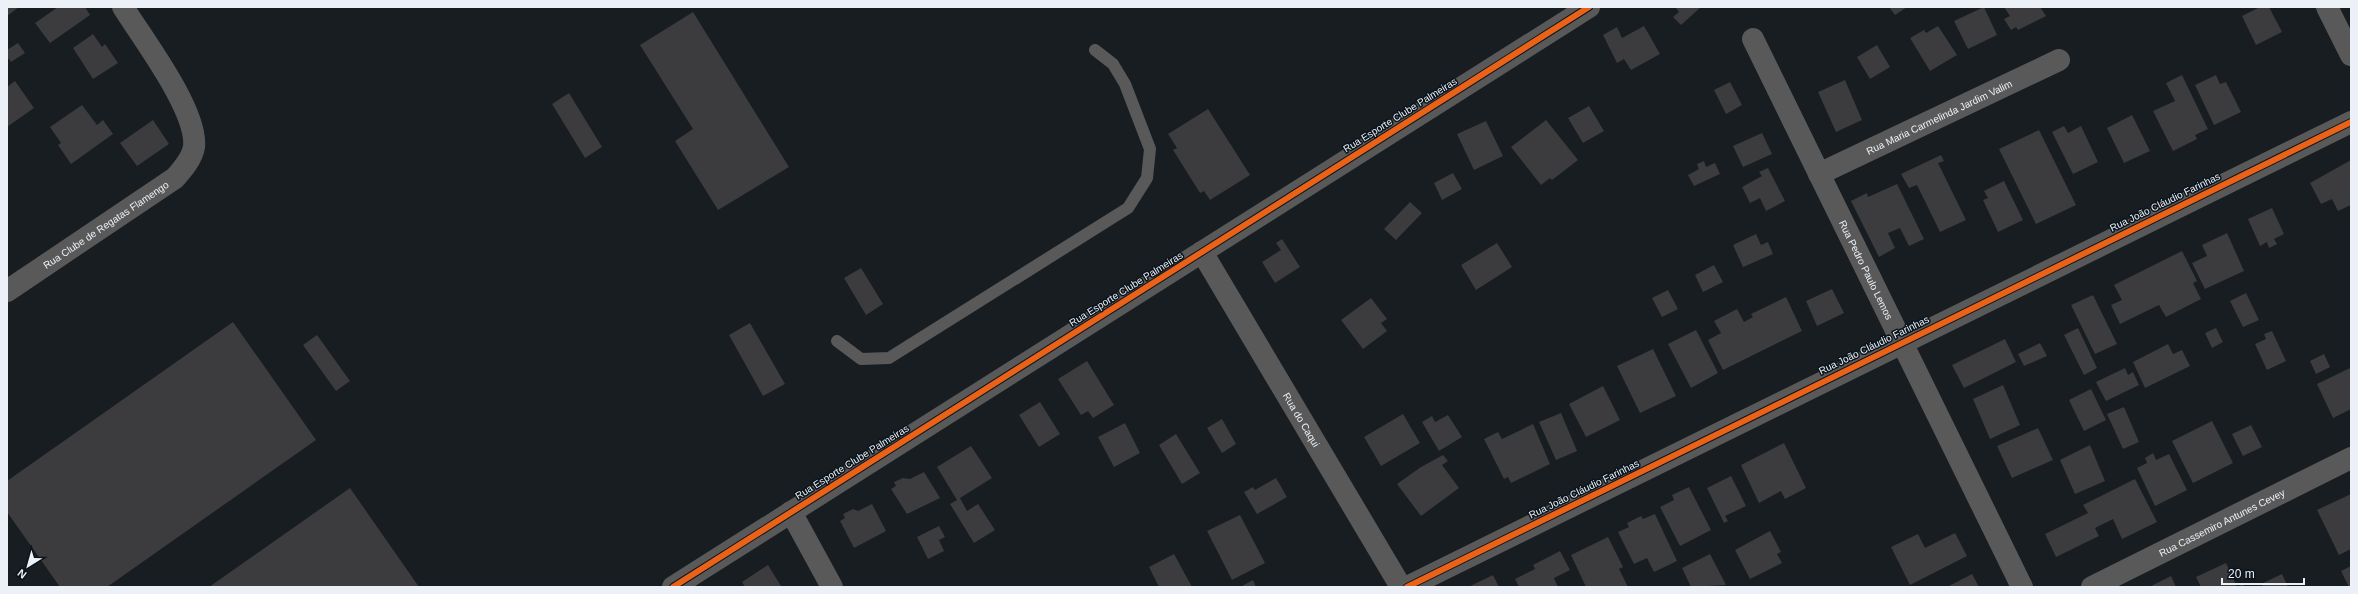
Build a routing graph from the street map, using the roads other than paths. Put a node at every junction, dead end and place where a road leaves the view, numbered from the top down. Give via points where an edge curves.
1 (123, 7) edge
2 (1589, 7) edge
3 (2327, 7) edge
4 (1753, 39) dead end
5 (1095, 50) dead end
6 (2351, 55) edge
7 (2059, 60) dead end
8 (2351, 122) edge
9 (1819, 174) junction
10 (1202, 252) junction
11 (7, 291) edge
12 (837, 341) dead end
13 (1902, 343) junction
14 (2351, 458) edge
15 (791, 512) junction
16 (673, 587) edge
17 (832, 587) edge
18 (1402, 587) edge
19 (1407, 587) edge
20 (2022, 587) edge
21 (2092, 587) edge

1 - 11 street, Rua Clube de Regatas Flamengo via 185,105 193,128 194,148 187,163 175,178
2 - 10 street, Rua Esporte Clube Palmeiras
3 - 6 street
4 - 9 street, Rua Pedro Paulo Lemos
5 - 12 lane via 1113,64 1125,84 1150,149 1147,178 1128,208 889,358 862,359
7 - 9 street, Rua Maria Carmelinda Jardim Valim
8 - 13 street, Rua João Cláudio Farinhas
9 - 13 street, Rua Pedro Paulo Lemos
10 - 15 street, Rua Esporte Clube Palmeiras
10 - 18 street, Rua do Caqui
13 - 19 street, Rua João Cláudio Farinhas
13 - 20 street, Rua Pedro Paulo Lemos
14 - 21 street, Rua Cassemiro Antunes Cevey
15 - 16 street, Rua Esporte Clube Palmeiras
15 - 17 street

